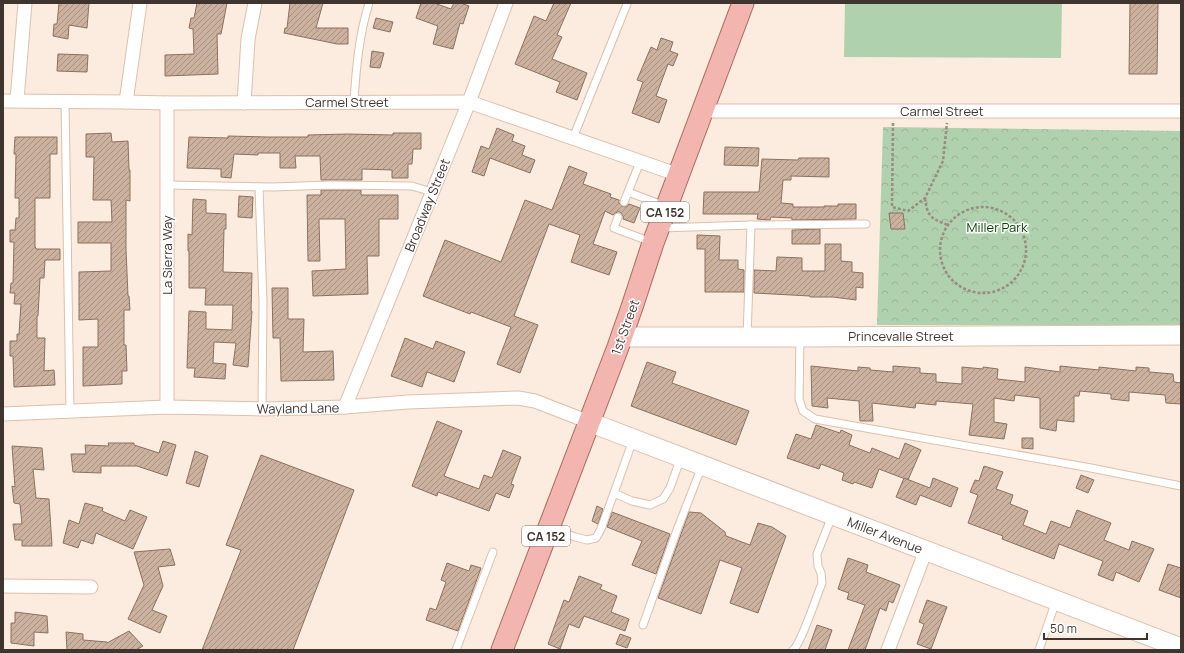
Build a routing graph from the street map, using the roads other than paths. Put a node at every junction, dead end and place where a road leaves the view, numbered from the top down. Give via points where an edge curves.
1 (25, 3) edge
2 (140, 3) edge
3 (255, 3) edge
4 (369, 3) edge
5 (506, 3) edge
6 (743, 3) edge
7 (627, 4) dead end
8 (3, 100) edge
9 (17, 100) junction
10 (65, 101) junction
11 (126, 102) junction
12 (354, 102) junction
13 (469, 102) junction
14 (167, 103) junction
15 (244, 103) junction
16 (703, 111) junction
17 (1181, 111) edge
18 (573, 138) junction
19 (640, 162) junction
20 (679, 175) junction
21 (167, 185) junction
22 (259, 187) junction
23 (432, 192) junction
24 (628, 192) junction
25 (624, 202) dead end
26 (667, 207) junction
27 (618, 217) dead end
28 (866, 224) dead end
29 (750, 225) junction
30 (656, 236) junction
31 (1181, 335) edge
32 (622, 337) junction
33 (747, 337) junction
34 (800, 337) junction
35 (167, 407) junction
36 (345, 407) junction
37 (262, 409) junction
38 (70, 411) junction
39 (3, 414) edge
40 (589, 422) junction
41 (633, 440) junction
42 (681, 457) junction
43 (703, 465) junction
44 (1181, 486) edge
45 (614, 493) junction
46 (832, 515) junction
47 (549, 527) junction
48 (926, 550) junction
49 (493, 552) dead end
50 (3, 586) edge
51 (91, 588) dead end
52 (1057, 600) junction
53 (643, 625) dead end
54 (1181, 648) edge
55 (456, 650) edge
56 (502, 650) edge
57 (792, 650) edge
58 (888, 650) edge
59 (1039, 650) edge

1 - 9 street
2 - 11 street
3 - 15 street via 248,39
4 - 12 lane via 357,60
5 - 13 street, Broadway Street
6 - 16 main road, 1st Street / CA 152
7 - 18 lane
8 - 9 street, Carmel Street
9 - 10 street, Carmel Street
10 - 11 street, Carmel Street
10 - 38 lane
11 - 14 street, Carmel Street
12 - 13 street, Carmel Street
12 - 15 street, Carmel Street
13 - 18 street, Carmel Street
13 - 23 street, Broadway Street
14 - 15 street, Carmel Street
14 - 21 street, La Sierra Way
16 - 17 street, Carmel Street
16 - 20 main road, 1st Street / CA 152
18 - 19 street, Carmel Street
19 - 20 street, Carmel Street
19 - 24 lane
20 - 26 main road, 1st Street / CA 152
21 - 22 lane
21 - 35 street, La Sierra Way
22 - 23 lane via 412,186
22 - 37 lane
23 - 36 street, Broadway Street
24 - 25 lane
24 - 26 lane
26 - 30 main road, 1st Street / CA 152
27 - 30 lane via 614,228
28 - 29 lane
29 - 30 lane
29 - 33 lane
30 - 32 main road, 1st Street / CA 152
31 - 34 street, Princevalle Street
32 - 33 street, Princevalle Street
32 - 40 main road, 1st Street / CA 152
33 - 34 street, Princevalle Street
34 - 44 lane via 799,399 803,411 815,420
35 - 37 street, Wayland Lane
35 - 38 street, Wayland Lane
36 - 37 street, Wayland Lane
36 - 40 street, Wayland Lane via 518,398 535,401
38 - 39 street, Wayland Lane
40 - 41 street, Miller Avenue
40 - 47 main road, 1st Street / CA 152
41 - 42 street, Miller Avenue
41 - 45 lane
42 - 43 street, Miller Avenue
42 - 45 lane via 670,488 663,499 650,505
43 - 46 street, Miller Avenue
43 - 53 lane
45 - 47 lane via 596,538 587,540
46 - 48 street, Miller Avenue
46 - 57 lane via 817,554 822,583 800,639
47 - 56 main road, 1st Street / CA 152
48 - 52 street, Miller Avenue
48 - 58 street
49 - 55 lane
50 - 51 street
52 - 54 street, Miller Avenue
52 - 59 lane

